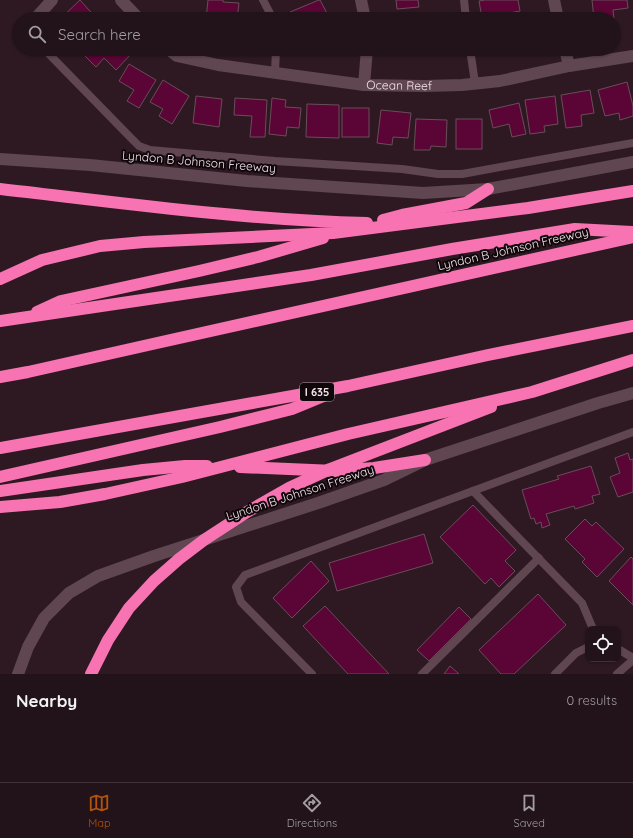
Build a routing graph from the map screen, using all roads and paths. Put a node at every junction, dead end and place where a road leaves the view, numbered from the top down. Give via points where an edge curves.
1 (52, 0) edge
2 (121, 0) edge
3 (263, 0) edge
4 (361, 0) edge
5 (464, 0) edge
6 (554, 0) edge
7 (41, 12) edge
8 (132, 12) edge
9 (270, 12) edge
10 (364, 12) edge
11 (465, 12) edge
12 (557, 12) edge
13 (51, 56) edge
14 (177, 56) edge
15 (275, 56) edge
16 (366, 56) edge
17 (471, 56) edge
18 (567, 56) edge
19 (633, 56) edge
20 (569, 66) junction
21 (274, 72) junction
22 (475, 83) junction
23 (364, 84) junction
24 (633, 142) edge
25 (0, 158) edge
26 (633, 162) edge
27 (0, 189) edge
28 (488, 189) junction
29 (633, 191) edge
30 (380, 225) junction
31 (633, 232) edge
32 (633, 237) edge
33 (0, 279) edge
34 (25, 317) junction
35 (0, 321) edge
36 (633, 326) edge
37 (633, 360) edge
38 (0, 376) edge
39 (348, 386) junction
40 (532, 392) junction
41 (633, 393) edge
42 (633, 432) edge
43 (0, 448) edge
44 (425, 460) junction
45 (0, 477) edge
46 (0, 491) edge
47 (473, 491) junction
48 (0, 507) edge
49 (539, 558) junction
50 (592, 626) edge
51 (585, 649) edge
52 (621, 650) edge
53 (633, 659) edge
54 (18, 674) edge
55 (91, 674) edge
56 (312, 674) edge
57 (422, 674) edge
58 (555, 674) edge
59 (617, 674) edge

1 - 7 main road
2 - 8 main road
3 - 9 lane
4 - 10 main road
5 - 11 lane
6 - 12 main road
13 - 24 lane via 139,146 150,150 462,174
14 - 21 main road, Ocean Reef via 218,65
15 - 21 lane
16 - 23 main road
17 - 22 lane
18 - 20 main road
19 - 20 main road, Ocean Reef
20 - 22 main road, Ocean Reef via 500,81
21 - 23 main road, Ocean Reef
22 - 23 main road, Ocean Reef via 425,86
25 - 28 main road, Lyndon B Johnson Freeway via 247,181 423,193
26 - 28 main road, Lyndon B Johnson Freeway
27 - 30 highway via 145,207
28 - 34 highway via 466,203 402,215 258,257 60,301
29 - 30 highway via 571,202
30 - 33 highway via 333,233 100,246 42,260
31 - 34 highway via 575,230 311,275
32 - 38 highway, Lyndon B Johnson Freeway via 28,372
34 - 35 highway
36 - 39 highway, I 635
37 - 40 highway
39 - 43 highway, I 635
39 - 45 highway via 292,409
40 - 48 highway via 105,494 60,502
40 - 55 highway via 330,469 247,512 204,540 154,581 129,608
41 - 44 main road, Lyndon B Johnson Freeway
42 - 47 lane
44 - 46 highway via 335,471 185,466
44 - 54 main road, Lyndon B Johnson Freeway via 377,482 98,576 69,593 44,618 28,647
47 - 49 lane
47 - 56 lane via 245,574 236,587 241,602
49 - 50 lane via 582,603
49 - 57 lane
51 - 58 lane via 576,653
52 - 53 lane
53 - 59 lane

